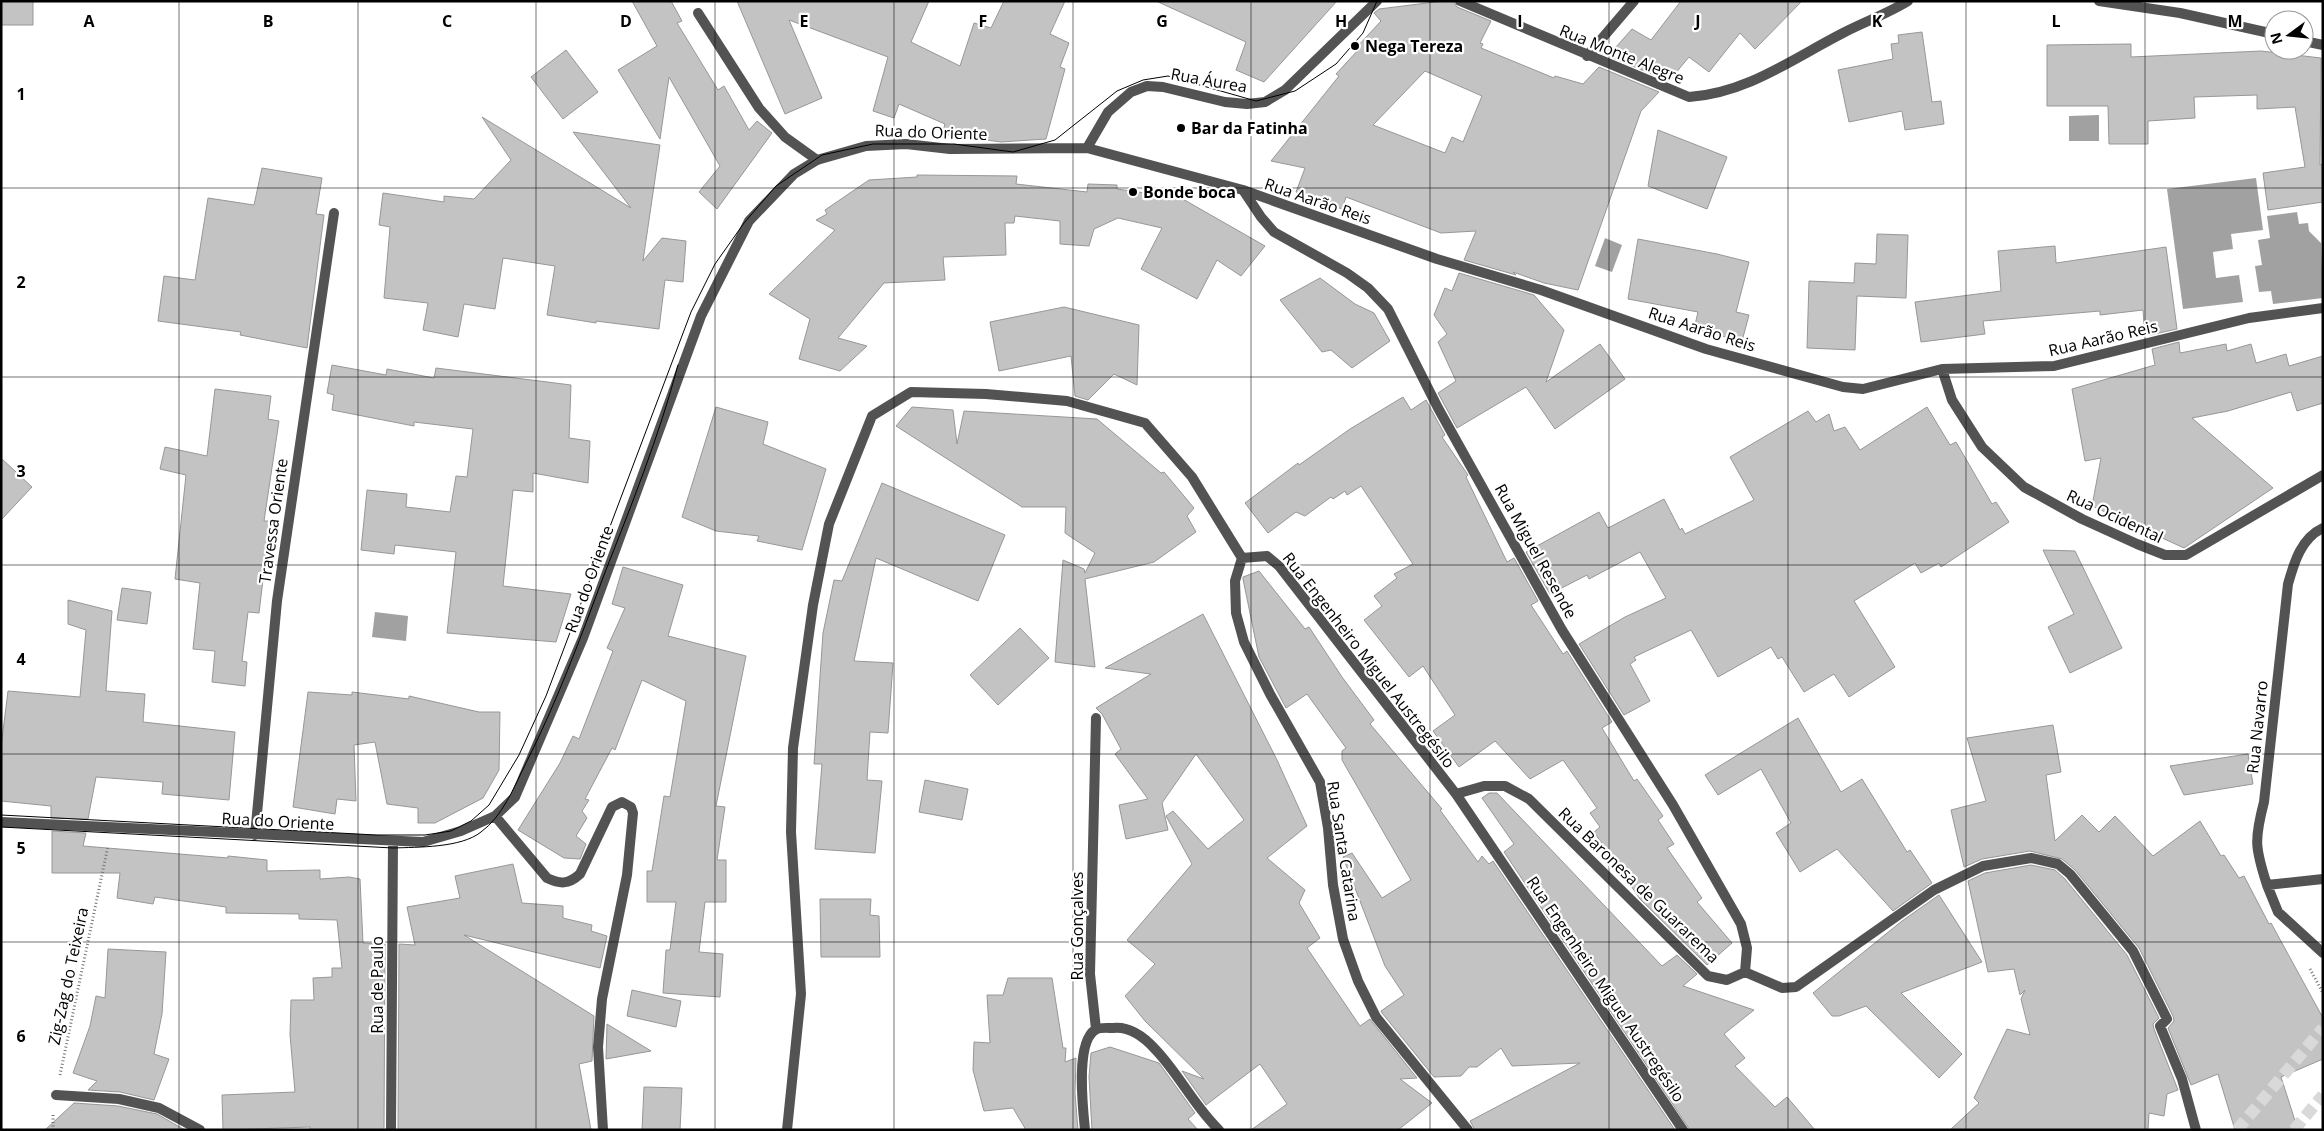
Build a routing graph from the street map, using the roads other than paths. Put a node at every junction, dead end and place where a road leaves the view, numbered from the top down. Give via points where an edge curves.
1 (1377, 1) edge
2 (1460, 1) edge
3 (1634, 1) edge
4 (1908, 1) edge
5 (2100, 1) edge
6 (698, 13) dead end
7 (2264, 32) edge
8 (1587, 56) junction
9 (1087, 148) junction
10 (817, 160) junction
11 (1243, 190) junction
12 (334, 213) dead end
13 (2323, 308) edge
14 (1942, 369) junction
15 (2323, 475) edge
16 (2323, 528) edge
17 (1242, 558) junction
18 (1096, 718) dead end
19 (1456, 794) junction
20 (496, 816) junction
21 (1, 822) edge
22 (255, 835) junction
23 (393, 842) junction
24 (2323, 879) edge
25 (2267, 885) junction
26 (2323, 953) edge
27 (1745, 972) junction
28 (1096, 1029) junction
29 (56, 1095) road end
30 (200, 1130) edge
31 (391, 1130) edge
32 (604, 1130) edge
33 (787, 1130) edge
34 (1085, 1130) edge
35 (1219, 1130) edge
36 (1468, 1130) edge
37 (1683, 1130) edge
38 (2196, 1130) edge

1 - 9 street, Rua Áurea via 1285,90 1265,102 1225,102 1147,86 1131,92 1108,112
2 - 8 street, Rua Monte Alegre
3 - 8 street
4 - 8 street, Rua Monte Alegre via 1743,87 1713,96 1689,97
5 - 7 street via 2180,13
6 - 10 street via 759,108 785,137
9 - 10 street, Rua do Oriente via 950,149 906,144 874,145
9 - 11 street, Rua Aarão Reis
10 - 20 street, Rua do Oriente via 794,174 749,221 701,316 584,638 515,797
11 - 14 street, Rua Aarão Reis via 1706,349 1843,387 1863,388
11 - 27 street, Rua Miguel Resende via 1274,232 1347,273 1368,288 1388,309 1438,408 1562,630 1673,805 1740,924 1747,948
12 - 22 street, Travessa Oriente via 277,601
13 - 14 street, Rua Aarão Reis via 2249,318 2054,366
14 - 15 street, Rua Ocidental via 1952,400 1982,447 2024,487 2082,519 2165,555 2186,555
16 - 25 street, Rua Navarro via 2313,532 2296,557 2288,584 2264,802 2256,830 2256,848
17 - 19 street, Rua Engenheiro Miguel Austregésilo via 1267,556 1279,566
17 - 33 street via 1192,477 1145,423 1067,401 911,392 872,416 829,524 813,605 793,748 791,832 801,994
17 - 36 street, Rua Santa Catarina via 1235,582 1236,613 1244,642 1320,782 1343,939 1358,981 1376,1017
18 - 28 street, Rua Gonçalves via 1090,974
19 - 27 street, Rua Baronesa de Guararema via 1484,786 1505,786 1528,799 1708,976 1727,980
19 - 37 street, Rua Engenheiro Miguel Austregésilo
20 - 23 street, Rua do Oriente via 423,842
20 - 32 street via 547,878 559,884 572,882 580,874 612,808 622,802 631,807 627,875 602,999 598,1047
21 - 22 street, Rua do Oriente
22 - 23 street, Rua do Oriente
23 - 31 street, Rua de Paulo
24 - 25 street
25 - 26 street, Rua Navarro via 2278,912
27 - 38 street via 1782,988 1796,987 1934,890 1983,866 2031,858 2058,864 2070,874 2133,951 2167,1019 2160,1026 2182,1080
28 - 34 street via 1090,1034 1081,1070
28 - 35 street via 1122,1027 1141,1036 1156,1050 1205,1117
29 - 30 street via 119,1099 159,1108

